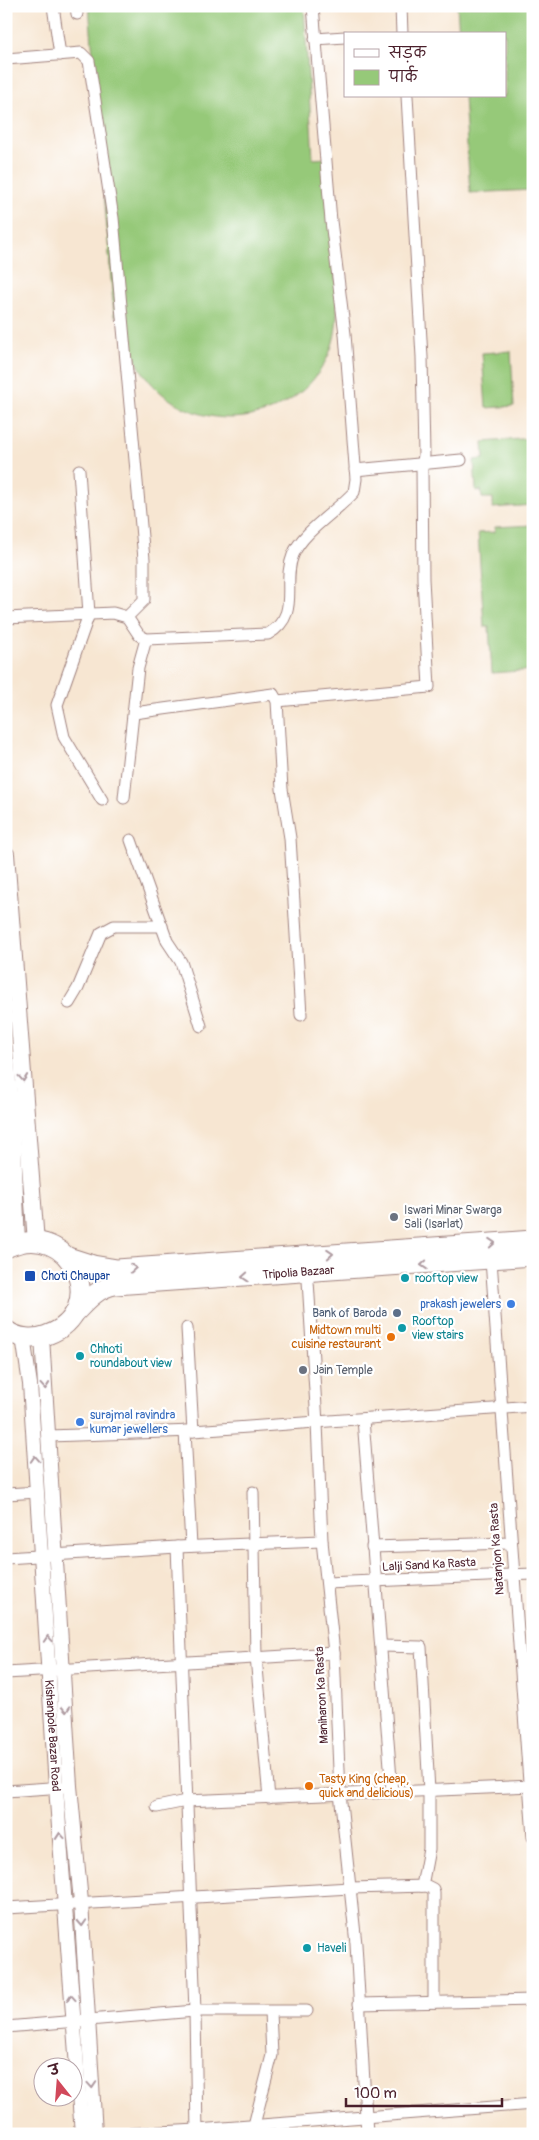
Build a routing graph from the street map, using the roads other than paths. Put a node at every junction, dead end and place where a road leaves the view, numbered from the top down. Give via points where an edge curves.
1 (53, 6) edge
2 (313, 6) edge
3 (400, 6) edge
4 (398, 32) edge
5 (344, 37) edge
6 (315, 39) junction
7 (60, 55) junction
8 (6, 58) edge
9 (406, 98) edge
10 (461, 460) dead end
11 (423, 464) junction
12 (80, 470) dead end
13 (355, 470) junction
14 (89, 614) junction
15 (127, 617) junction
16 (6, 618) edge
17 (146, 639) junction
18 (278, 702) junction
19 (134, 713) junction
20 (124, 798) dead end
21 (102, 800) dead end
22 (131, 840) dead end
23 (6, 854) edge
24 (162, 926) junction
25 (10, 957) edge
26 (69, 1003) dead end
27 (301, 1015) dead end
28 (201, 1026) dead end
29 (6, 1064) edge
30 (8, 1098) edge
31 (533, 1240) edge
32 (36, 1242) junction
33 (12, 1246) edge
34 (533, 1256) edge
35 (68, 1257) junction
36 (490, 1260) junction
37 (306, 1264) junction
38 (74, 1314) junction
39 (187, 1328) dead end
40 (15, 1334) edge
41 (42, 1337) junction
42 (533, 1406) edge
43 (502, 1408) junction
44 (363, 1419) junction
45 (317, 1422) junction
46 (189, 1431) junction
47 (49, 1436) junction
48 (38, 1492) junction
49 (253, 1492) dead end
50 (6, 1494) edge
51 (322, 1541) junction
52 (510, 1543) junction
53 (253, 1544) junction
54 (191, 1546) junction
55 (177, 1547) junction
56 (372, 1547) junction
57 (49, 1556) junction
58 (6, 1558) edge
59 (512, 1574) junction
60 (533, 1574) edge
61 (374, 1581) junction
62 (327, 1584) junction
63 (382, 1646) junction
64 (334, 1653) junction
65 (256, 1657) junction
66 (181, 1664) junction
67 (50, 1670) junction
68 (64, 1670) junction
69 (6, 1673) edge
70 (531, 1786) edge
71 (63, 1787) junction
72 (6, 1791) edge
73 (429, 1791) junction
74 (392, 1792) junction
75 (340, 1793) junction
76 (269, 1798) junction
77 (186, 1801) junction
78 (157, 1807) dead end
79 (533, 1837) edge
80 (422, 1886) junction
81 (350, 1888) junction
82 (190, 1898) junction
83 (81, 1902) junction
84 (65, 1903) junction
85 (6, 1908) edge
86 (533, 2000) edge
87 (434, 2002) junction
88 (359, 2004) junction
89 (195, 2011) junction
90 (307, 2011) dead end
91 (270, 2012) junction
92 (81, 2022) junction
93 (6, 2028) edge
94 (533, 2104) edge
95 (366, 2116) junction
96 (254, 2125) junction
97 (197, 2132) edge
98 (82, 2134) edge
99 (95, 2134) edge
100 (124, 2134) edge
101 (367, 2134) edge

1 - 7 street
2 - 6 street
3 - 4 street
5 - 6 street
6 - 13 street via 330,212 345,334
7 - 8 street
7 - 15 street via 81,53 88,61 113,218 144,574 144,600
9 - 11 street via 422,357
10 - 11 street
11 - 13 street
11 - 18 street via 423,579 428,686
12 - 14 street
13 - 17 street via 354,492 298,544 292,556 287,616 280,627 268,634
14 - 15 street via 113,613
14 - 16 street
14 - 21 street via 57,704 64,737
15 - 17 street via 139,635
17 - 19 street via 138,668
18 - 19 street via 273,694
18 - 27 street
19 - 20 street
22 - 24 street
23 - 25 main road
24 - 26 street via 114,926 100,933
24 - 28 street via 167,941 181,962
25 -> 32 main road
29 - 30 main road
30 - 33 main road
37 -> 31 main road, Tripolia Bazaar
32 - 33 main road
32 - 35 main road, Tripolia Bazaar via 56,1247
34 - 36 main road, Tripolia Bazaar
35 -> 37 main road, Tripolia Bazaar via 117,1269
35 - 38 main road via 77,1270 80,1285 80,1300
36 -> 37 main road, Tripolia Bazaar
36 - 43 street, Natanjon Ka Rasta
37 -> 38 main road, Tripolia Bazaar via 105,1286
37 - 45 street, Maniharon Ka Rasta
38 - 41 main road, Tripolia Bazaar via 60,1329
39 - 46 street
40 - 41 main road
48 -> 40 street, Kishanpole Bazar Road via 30,1384
41 -> 47 street, Kishanpole Bazar Road
42 - 43 street
43 - 44 street
43 - 52 street, Natanjon Ka Rasta
44 - 45 street
44 - 56 street
45 - 46 street
45 - 51 street, Maniharon Ka Rasta
46 - 47 street
46 - 54 street
47 - 57 street, Kishanpole Bazar Road
48 - 50 street
48 - 57 street, Kishanpole Bazar Road
49 - 53 street
51 - 53 street
51 - 62 street, Maniharon Ka Rasta
52 - 56 street
52 - 59 street, Natanjon Ka Rasta
53 - 54 street
53 - 65 street
54 - 55 street
55 - 57 street
55 - 66 street
56 - 61 street
57 - 58 street
67 -> 57 street, Kishanpole Bazar Road
57 - 68 street
59 - 60 street, Lalji Sand Ka Rasta
59 - 61 street, Lalji Sand Ka Rasta
59 - 70 street, Natanjon Ka Rasta
61 - 62 street, Lalji Sand Ka Rasta
61 - 63 street
62 - 64 street, Maniharon Ka Rasta
63 - 73 street via 421,1647
63 - 74 street
64 - 65 street
64 - 75 street, Maniharon Ka Rasta
65 - 66 street
65 - 76 street
66 - 68 street
66 - 77 street
67 - 68 street
67 - 69 street
67 - 71 street, Kishanpole Bazar Road
68 -> 71 street
70 - 73 street
70 - 79 street, Natanjon Ka Rasta
71 - 72 street
71 - 83 street
84 -> 71 street, Kishanpole Bazar Road
73 - 74 street
73 - 80 street via 429,1849
74 - 75 street
75 - 76 street
75 - 81 street, Maniharon Ka Rasta
76 - 77 street
77 - 78 street
77 - 82 street
80 - 81 street
80 - 87 street via 430,1887 434,1893
81 - 82 street
81 - 88 street, Maniharon Ka Rasta
82 - 83 street
82 - 89 street
83 - 84 street
83 -> 92 street
84 - 85 street
92 -> 84 street, Kishanpole Bazar Road
86 - 87 street
87 - 88 street
88 - 95 street, Maniharon Ka Rasta
89 - 91 street
89 - 92 street
89 - 97 street
90 - 91 street
91 - 96 street via 272,2054
92 - 93 street
92 - 98 street, Kishanpole Bazar Road
92 -> 99 street
94 - 95 street
95 - 96 street
95 - 101 street, Maniharon Ka Rasta
96 - 97 street
97 - 100 street

